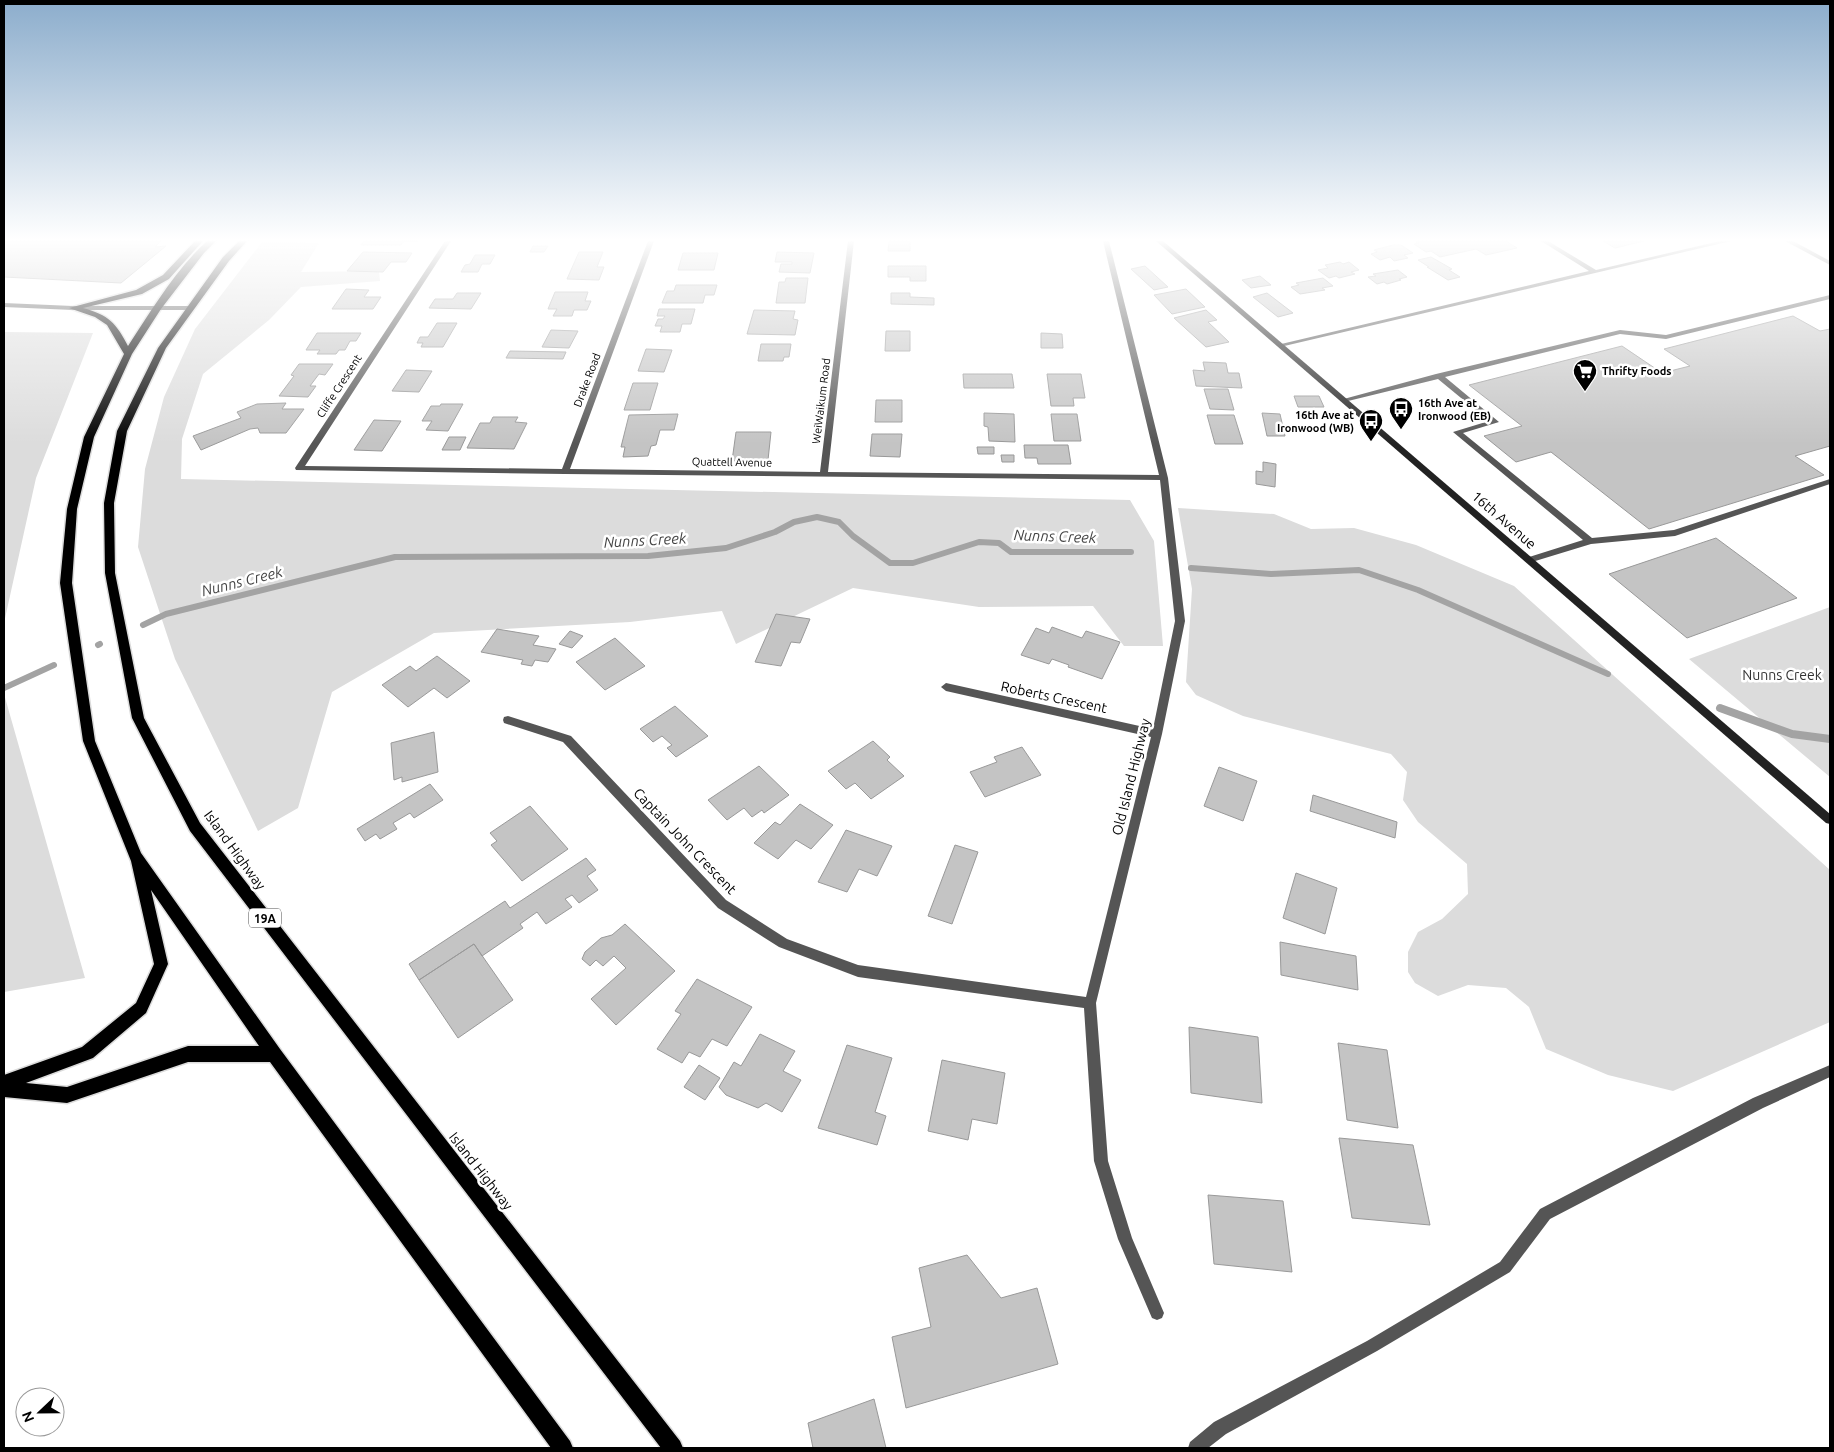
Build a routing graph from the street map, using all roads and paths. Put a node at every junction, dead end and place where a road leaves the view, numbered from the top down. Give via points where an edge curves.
1 (157, 308) edge
2 (189, 308) edge
3 (76, 309) edge
4 (404, 309) edge
5 (625, 309) edge
6 (843, 309) edge
7 (1123, 309) edge
8 (1238, 309) edge
9 (1436, 309) edge
10 (1782, 309) edge
11 (1280, 345) junction
12 (128, 354) junction
13 (1439, 376) junction
14 (1344, 400) junction
15 (299, 468) joint
16 (564, 472) junction
17 (824, 474) junction
18 (1164, 478) junction
19 (1830, 482) edge
20 (1590, 541) junction
21 (1529, 560) junction
22 (946, 687) dead end
23 (508, 720) dead end
24 (1157, 734) junction
25 (1830, 820) edge
26 (135, 856) junction
27 (1090, 1002) junction
28 (274, 1054) junction
29 (1830, 1071) edge
30 (4, 1083) edge
31 (4, 1089) edge
32 (1157, 1313) dead end
33 (563, 1448) edge
34 (674, 1448) edge
35 (1196, 1448) edge

1 - 12 main road
2 - 34 main road, Island Highway / 19A via 162,348 122,431 109,503 110,573 138,718 195,827
3 - 12 main road via 100,314 114,326
4 - 15 street, Cliffe Crescent
5 - 16 street, Drake Road
6 - 17 street, WeiWaikum Road
7 - 18 street, Old Island Highway
8 - 11 street, 16th Avenue
9 - 11 street
10 - 13 street via 1666,337 1620,332
11 - 14 street, 16th Avenue
12 - 26 main road via 89,437 72,509 66,583 89,741
13 - 14 street
13 - 20 street via 1495,422 1457,432
14 - 21 street, 16th Avenue
15 - 16 street, Quattell Avenue
16 - 17 street, Quattell Avenue
17 - 18 street, Quattell Avenue
18 - 24 street, Old Island Highway via 1180,621
19 - 20 street via 1675,533
20 - 21 street
21 - 25 street, 16th Avenue
22 - 24 street, Roberts Crescent
23 - 27 street, Captain John Crescent via 567,739 722,904 783,943 858,971
24 - 27 street, Old Island Highway
26 - 28 main road
26 - 30 main road via 161,964 141,1008 87,1053
27 - 32 street, Old Island Highway via 1101,1161 1125,1239
28 - 31 main road via 188,1054 67,1095
28 - 33 main road
29 - 35 street via 1758,1103 1545,1214 1505,1266 1372,1346 1220,1428

